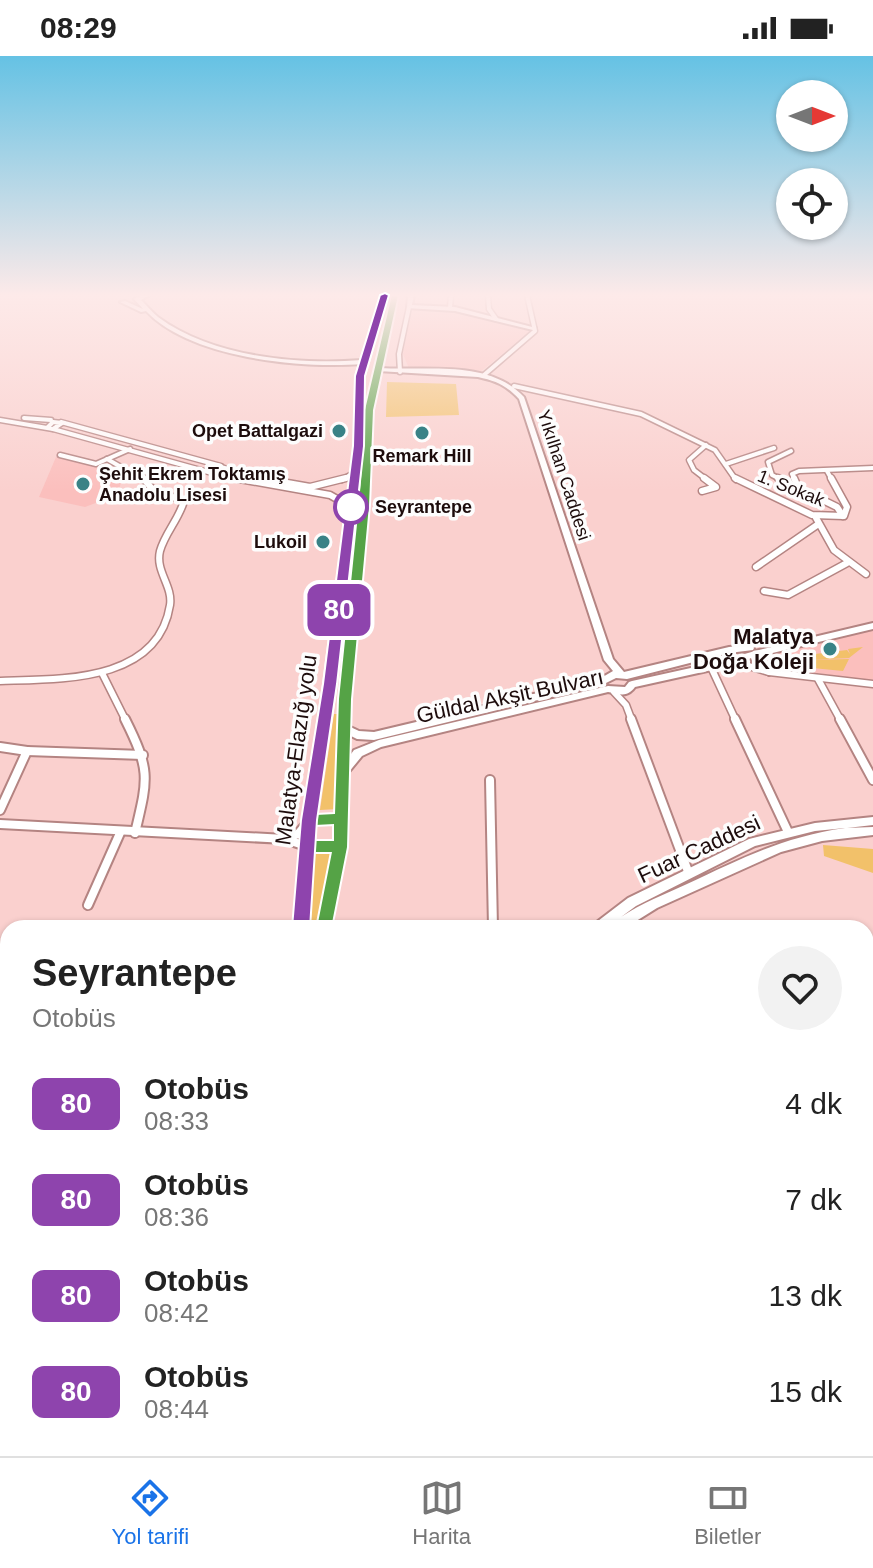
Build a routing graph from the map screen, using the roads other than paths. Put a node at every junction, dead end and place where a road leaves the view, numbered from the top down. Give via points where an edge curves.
1 (259, 360) edge
2 (276, 360) edge
3 (363, 360) edge
4 (381, 360) edge
5 (400, 360) edge
6 (501, 360) edge
7 (361, 365) junction
8 (380, 367) junction
9 (403, 372) junction
10 (484, 375) junction
11 (514, 386) junction
12 (0, 419) edge
13 (60, 422) junction
14 (50, 428) junction
15 (706, 445) junction
16 (774, 448) dead end
17 (130, 449) junction
18 (791, 451) dead end
19 (60, 455) dead end
20 (107, 459) junction
21 (726, 464) junction
22 (228, 468) junction
23 (873, 468) edge
24 (827, 471) junction
25 (355, 472) junction
26 (216, 473) junction
27 (223, 476) junction
28 (798, 487) junction
29 (702, 491) dead end
30 (351, 507) junction
31 (815, 516) junction
32 (843, 516) junction
33 (817, 525) junction
34 (847, 563) junction
35 (756, 567) dead end
36 (866, 574) dead end
37 (764, 591) dead end
38 (873, 620) edge
39 (873, 626) edge
40 (755, 654) junction
41 (735, 657) junction
42 (609, 660) junction
43 (710, 665) junction
44 (765, 671) junction
45 (102, 673) junction
46 (818, 679) junction
47 (0, 681) edge
48 (626, 681) junction
49 (609, 684) junction
50 (873, 684) edge
51 (626, 705) junction
52 (344, 728) junction
53 (0, 747) edge
54 (27, 751) junction
55 (143, 755) junction
56 (344, 770) junction
57 (490, 780) dead end
58 (873, 780) edge
59 (0, 810) edge
60 (342, 819) junction
61 (309, 820) junction
62 (873, 821) edge
63 (0, 824) edge
64 (873, 831) edge
65 (788, 832) junction
66 (120, 833) junction
67 (135, 833) junction
68 (285, 839) junction
69 (306, 846) junction
70 (340, 847) junction
71 (689, 874) junction
72 (88, 905) dead end
73 (301, 920) edge
74 (326, 920) edge
75 (493, 920) edge
76 (607, 920) edge
77 (626, 920) edge

1 - 7 street
2 - 7 street
3 - 7 highway, Malatya-Elazığ yolu
4 - 8 highway
5 - 9 street
6 - 10 street
7 - 8 highway
7 - 25 highway, Malatya-Elazığ yolu
8 - 9 street
8 - 52 highway via 369,410
9 - 10 street
10 - 11 street
11 - 15 street, 1. Sokak via 641,414
11 - 42 street, Yıkılhan Caddesi
12 - 13 street
12 - 14 street
13 - 14 street
13 - 22 street
14 - 17 street
15 - 21 street, 1. Sokak
15 - 29 street via 689,460 716,485
16 - 21 street
17 - 20 street
17 - 26 street
18 - 28 street via 767,464 772,475
19 - 20 street via 92,463
20 - 45 street via 141,476 153,490 184,501 161,550 159,569 171,605 161,631 132,661
21 - 31 street, 1. Sokak via 738,482
22 - 25 street via 315,487 343,482
22 - 26 street
22 - 27 street via 231,472
23 - 24 street
24 - 28 street via 792,474
24 - 32 street, 1. Sokak via 847,507
25 - 30 highway, Malatya-Elazığ yolu
26 - 27 street
27 - 30 street via 330,495
28 - 32 street via 837,507
30 - 61 highway, Malatya-Elazığ yolu
31 - 32 street, 1. Sokak
31 - 33 street
33 - 34 street
33 - 35 street
34 - 36 street
34 - 37 street via 788,595
38 - 41 street, Güldal Akşit Bulvarı
39 - 40 street, Güldal Akşit Bulvarı
40 - 41 street, Güldal Akşit Bulvarı
40 - 44 street
41 - 43 street, Güldal Akşit Bulvarı
41 - 44 street
41 - 48 street, Güldal Akşit Bulvarı
42 - 48 street, Yıkılhan Caddesi
42 - 49 street, Yıkılhan Caddesi
43 - 48 street, Güldal Akşit Bulvarı
43 - 65 street
44 - 46 street
45 - 47 street
45 - 55 street
46 - 50 street
46 - 58 street
48 - 49 street, Güldal Akşit Bulvarı
48 - 49 street, Güldal Akşit Bulvarı
48 - 51 street
49 - 51 street
49 - 52 street, Güldal Akşit Bulvarı via 374,736
49 - 56 street, Güldal Akşit Bulvarı via 379,744 358,753
51 - 71 street
52 - 56 highway
53 - 54 street
54 - 55 street
54 - 59 street
55 - 67 street via 147,782
56 - 60 highway
57 - 75 street
60 - 61 highway
60 - 70 highway
61 - 68 street via 298,834
61 - 69 highway, Malatya-Elazığ yolu
62 - 65 street, Fuar Caddesi
63 - 66 street
64 - 77 street via 799,841 758,853
65 - 71 street, Fuar Caddesi via 753,842
66 - 67 street
66 - 72 street
67 - 68 street
68 - 69 street
69 - 70 highway
69 - 73 highway, Malatya-Elazığ yolu
70 - 74 highway
71 - 76 street, Fuar Caddesi

